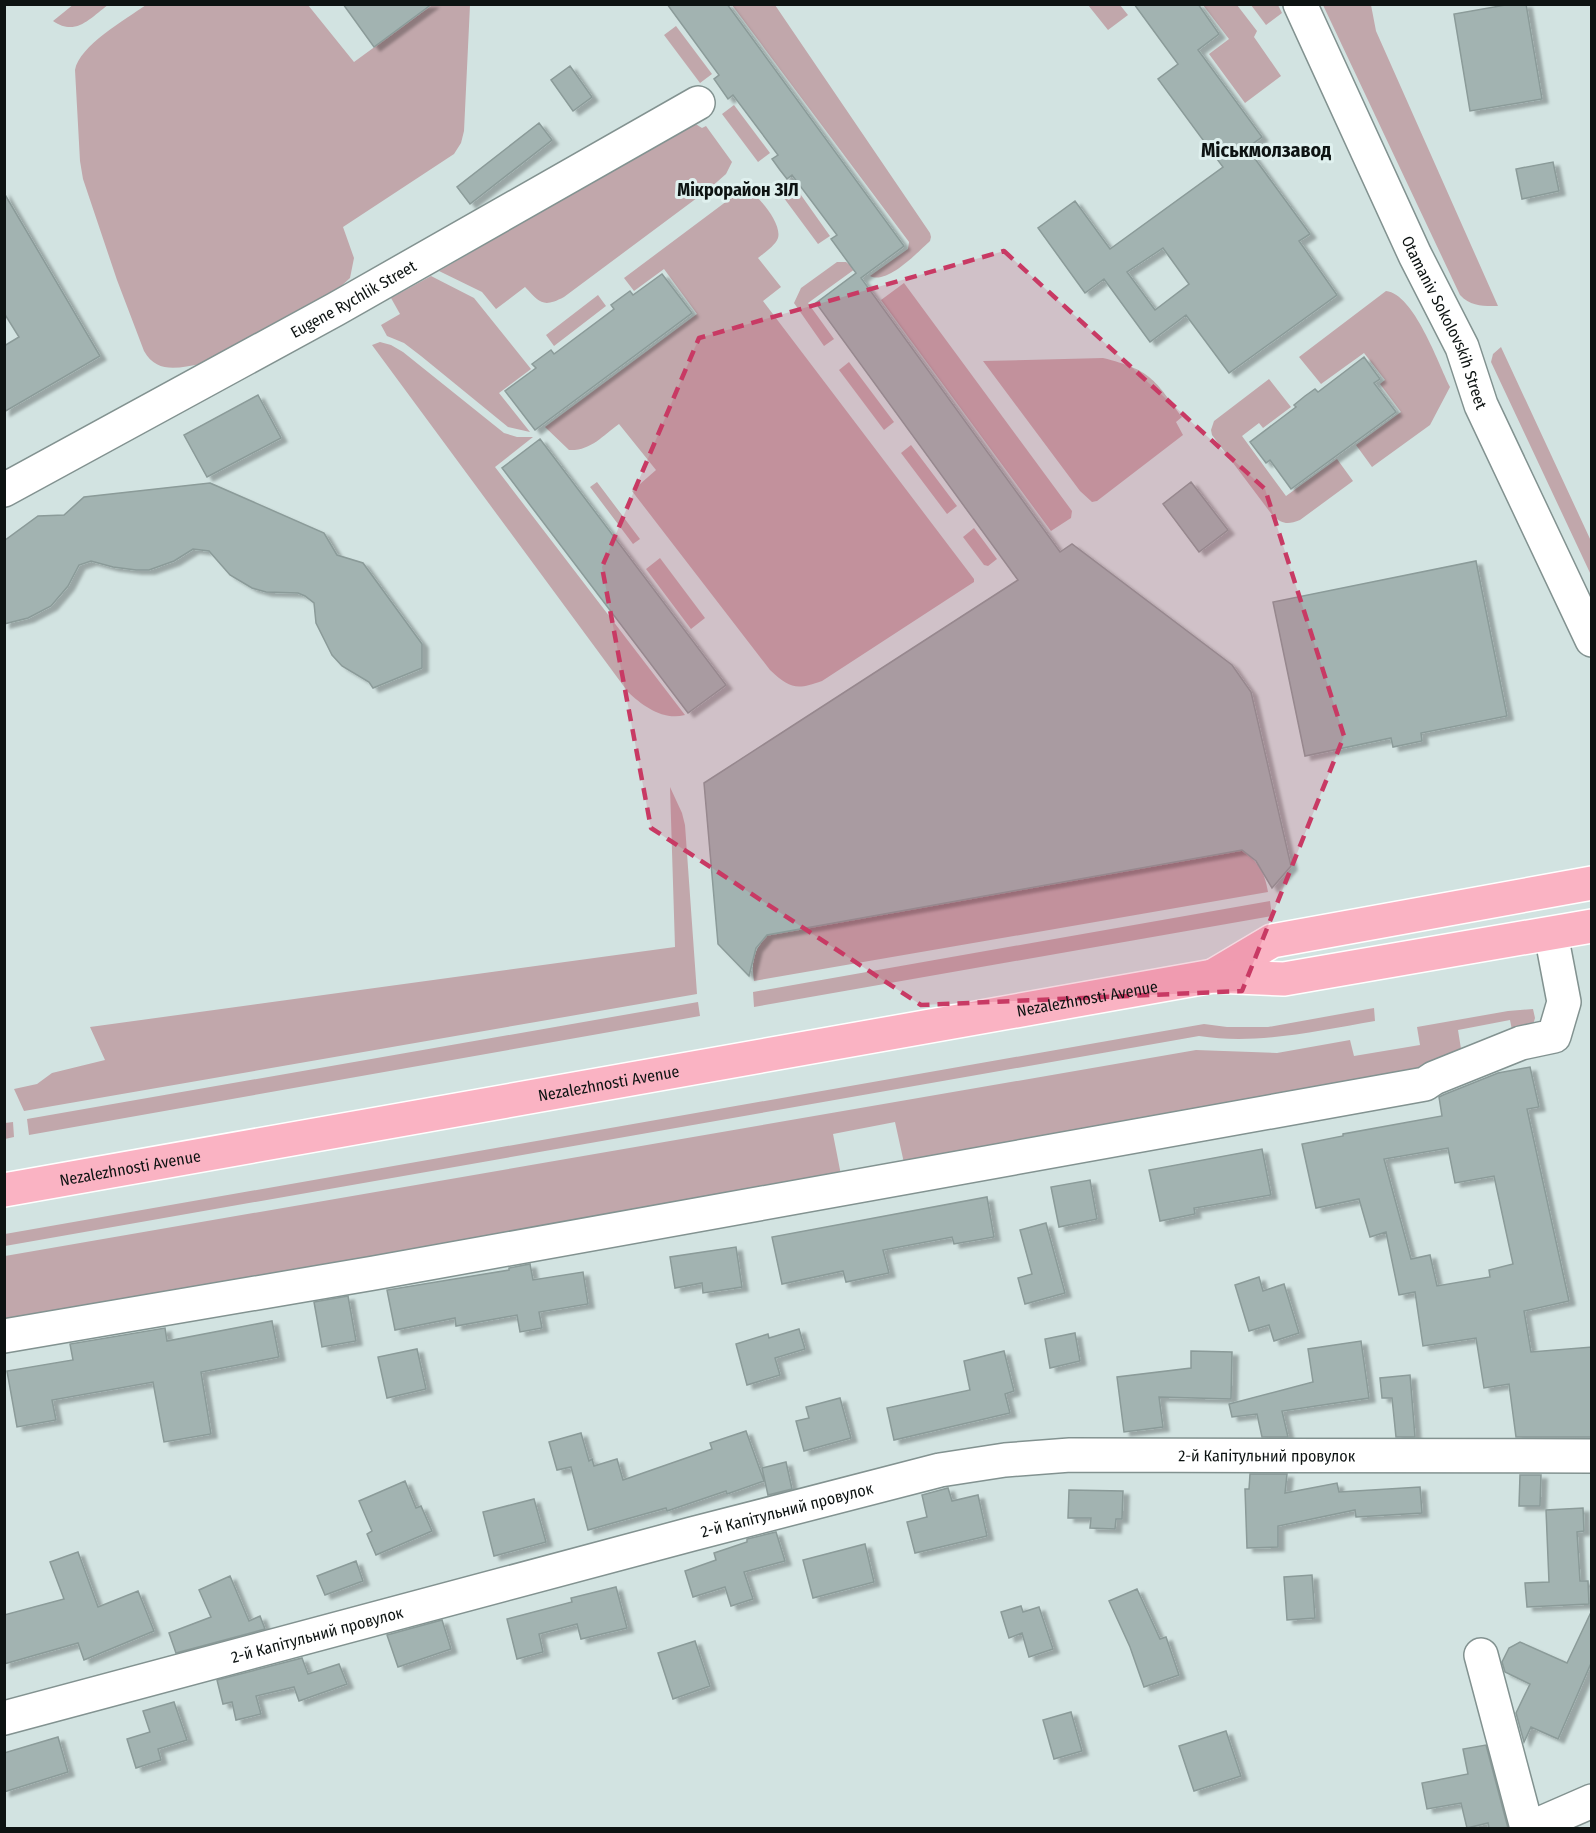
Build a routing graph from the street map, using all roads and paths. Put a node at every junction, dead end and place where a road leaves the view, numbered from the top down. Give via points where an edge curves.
1 (1300, 4) edge
2 (698, 103) dead end
3 (4, 490) edge
4 (1592, 640) edge
5 (1592, 883) edge
6 (1592, 926) edge
7 (1551, 934) junction
8 (1213, 976) junction
9 (4, 1190) edge
10 (4, 1336) edge
11 (1592, 1456) edge
12 (1481, 1655) dead end
13 (4, 1718) edge
14 (1592, 1801) edge
15 (1528, 1828) edge

1 - 4 street, Otamaniv Sokolovskih Street via 1415,255 1462,347 1481,405
2 - 3 street, Eugene Rychlik Street via 336,309
5 - 8 main road, Nezalezhnosti Avenue via 1272,941
6 - 7 main road, Nezalezhnosti Avenue
7 - 8 main road, Nezalezhnosti Avenue via 1284,980
7 - 10 street via 1564,1002 1554,1036 1521,1043 1425,1084
8 - 9 main road, Nezalezhnosti Avenue
11 - 13 street, 2-й Капітульний провулок via 1070,1455 940,1470
12 - 15 street
14 - 15 street

